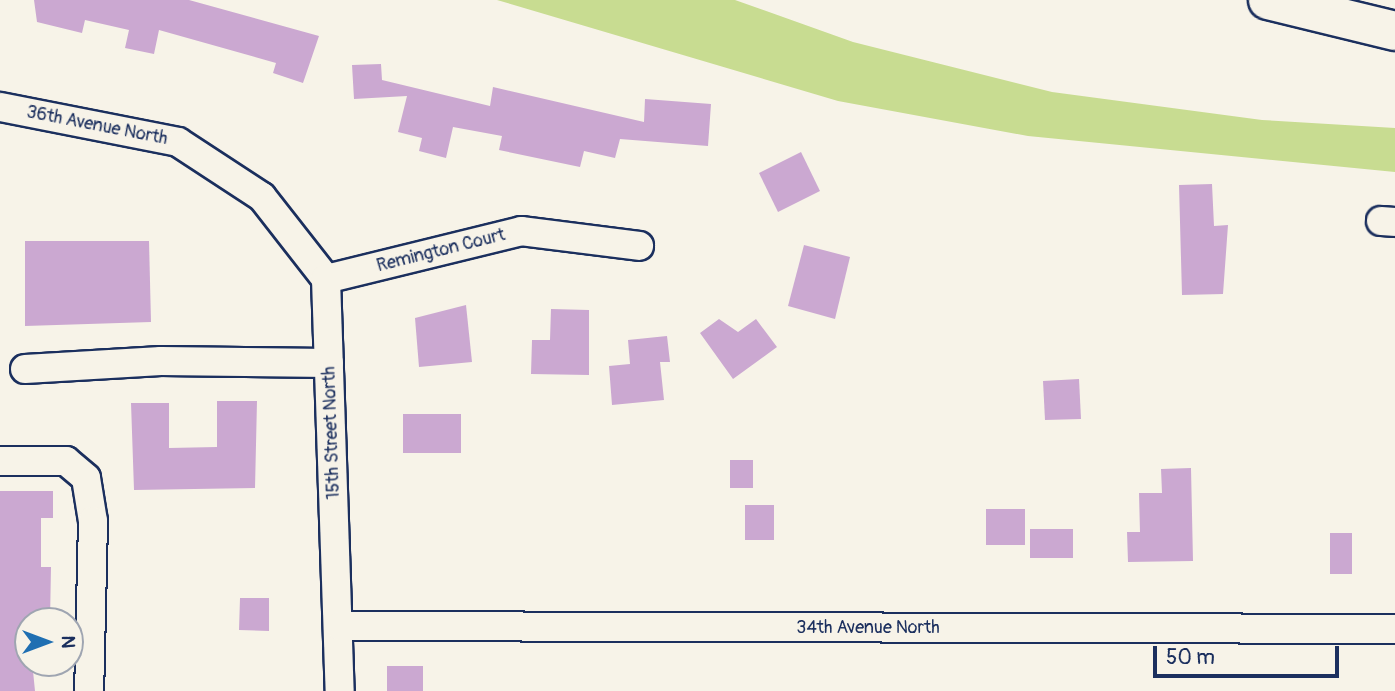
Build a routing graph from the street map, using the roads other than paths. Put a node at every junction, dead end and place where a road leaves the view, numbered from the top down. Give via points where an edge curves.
1 (1268, 0) edge
2 (1395, 32) edge
3 (0, 107) edge
4 (639, 246) dead end
5 (326, 279) junction
6 (329, 363) junction
7 (25, 369) dead end
8 (0, 461) edge
9 (341, 625) junction
10 (1395, 629) edge
11 (89, 691) edge
12 (340, 691) edge

1 - 2 highway
3 - 5 street, 36th Avenue North via 178,142 261,197
4 - 5 street, Remington Court via 521,231
5 - 6 street, 15th Street North
6 - 7 street via 161,361
6 - 9 street, 15th Street North
8 - 11 street via 66,461 86,478 93,521
9 - 10 street, 34th Avenue North
9 - 12 street, 15th Street North

